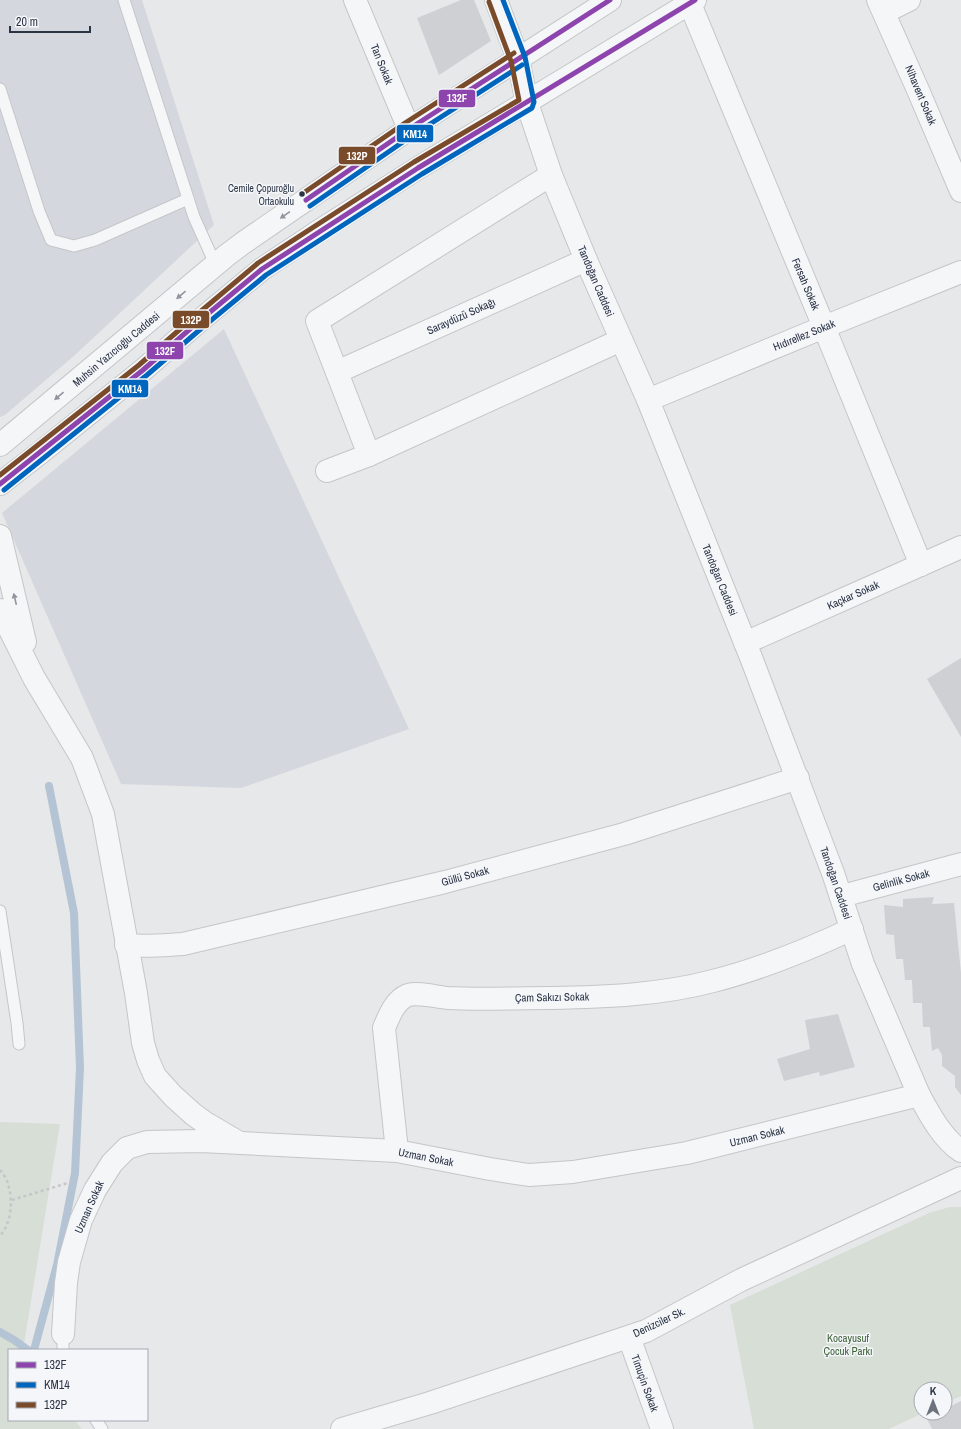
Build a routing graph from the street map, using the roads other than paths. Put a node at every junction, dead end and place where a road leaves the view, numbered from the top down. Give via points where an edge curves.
1 (124, 0) edge
2 (355, 0) edge
3 (496, 0) edge
4 (610, 0) edge
5 (909, 0) edge
6 (692, 2) edge
7 (882, 6) edge
8 (518, 59) junction
9 (0, 89) edge
10 (527, 103) junction
11 (409, 129) junction
12 (551, 175) junction
13 (961, 191) edge
14 (188, 199) junction
15 (586, 260) junction
16 (216, 266) junction
17 (961, 272) edge
18 (824, 327) junction
19 (621, 340) junction
20 (337, 372) junction
21 (648, 400) junction
22 (0, 445) edge
23 (369, 455) junction
24 (327, 471) dead end
25 (0, 484) edge
26 (0, 536) edge
27 (961, 547) edge
28 (921, 565) junction
29 (0, 610) edge
30 (746, 643) junction
31 (34, 678) junction
32 (798, 778) junction
33 (961, 864) edge
34 (842, 896) junction
35 (0, 911) edge
36 (852, 929) junction
37 (126, 945) junction
38 (4, 968) edge
39 (19, 1044) dead end
40 (919, 1095) junction
41 (241, 1143) junction
42 (397, 1151) junction
43 (961, 1151) edge
44 (961, 1178) edge
45 (629, 1336) junction
46 (63, 1342) edge
47 (342, 1429) edge
48 (662, 1429) edge

1 - 14 lane
2 - 11 street, Tan Sokak
3 - 8 street, Tandoğan Caddesi
4 - 8 street, Muhsin Yazıcıoğlu Caddesi
5 - 7 street
6 - 10 street
6 - 18 street, Fersah Sokak
7 - 13 street, Nihavent Sokak
8 - 10 street, Tandoğan Caddesi
8 - 11 street, Muhsin Yazıcıoğlu Caddesi
9 - 14 lane via 39,210 52,240 74,246 95,240
10 - 12 street, Tandoğan Caddesi
10 - 25 street via 418,168 262,269 143,370
11 -> 16 street, Muhsin Yazıcıoğlu Caddesi via 243,243
12 - 15 street, Tandoğan Caddesi
12 - 20 street via 317,321
14 - 16 lane
15 - 19 street, Tandoğan Caddesi
15 - 20 street, Saraydüzü Sokağı
16 -> 22 street, Muhsin Yazıcıoğlu Caddesi
17 - 18 street, Hıdırellez Sokak
18 - 21 street, Hıdırellez Sokak
18 - 28 street, Fersah Sokak
19 - 21 street, Tandoğan Caddesi
19 - 23 street
20 - 23 street
21 - 30 street, Tandoğan Caddesi
23 - 24 street
31 -> 26 street
27 - 28 street, Kaçkar Sokak
28 - 30 street, Kaçkar Sokak
29 - 31 street
30 - 32 street, Tandoğan Caddesi
31 - 37 street via 82,758 103,814
32 - 34 street, Tandoğan Caddesi
32 - 37 street, Güllü Sokak via 624,834 445,882 183,944
33 - 34 street, Gelinlik Sokak
34 - 36 street, Tandoğan Caddesi
35 - 38 lane
36 - 40 street, Tandoğan Caddesi via 862,964
36 - 42 street, Çam Sakızı Sokak via 800,953 713,982 642,994 479,998 409,995 399,1002 384,1028
37 - 41 street via 143,1043 155,1076 193,1114
38 - 39 lane
40 - 42 street, Uzman Sokak via 687,1153 572,1172 530,1175
40 - 43 street, Tandoğan Caddesi via 942,1132
41 - 42 street, Uzman Sokak
41 - 46 street, Uzman Sokak via 147,1142 127,1148 112,1163 94,1190 81,1220 69,1262
44 - 45 street, Denizciler Sk. via 741,1280 646,1331
45 - 47 street, Denizciler Sk. via 430,1404
45 - 48 street, Timuçin Sokak

